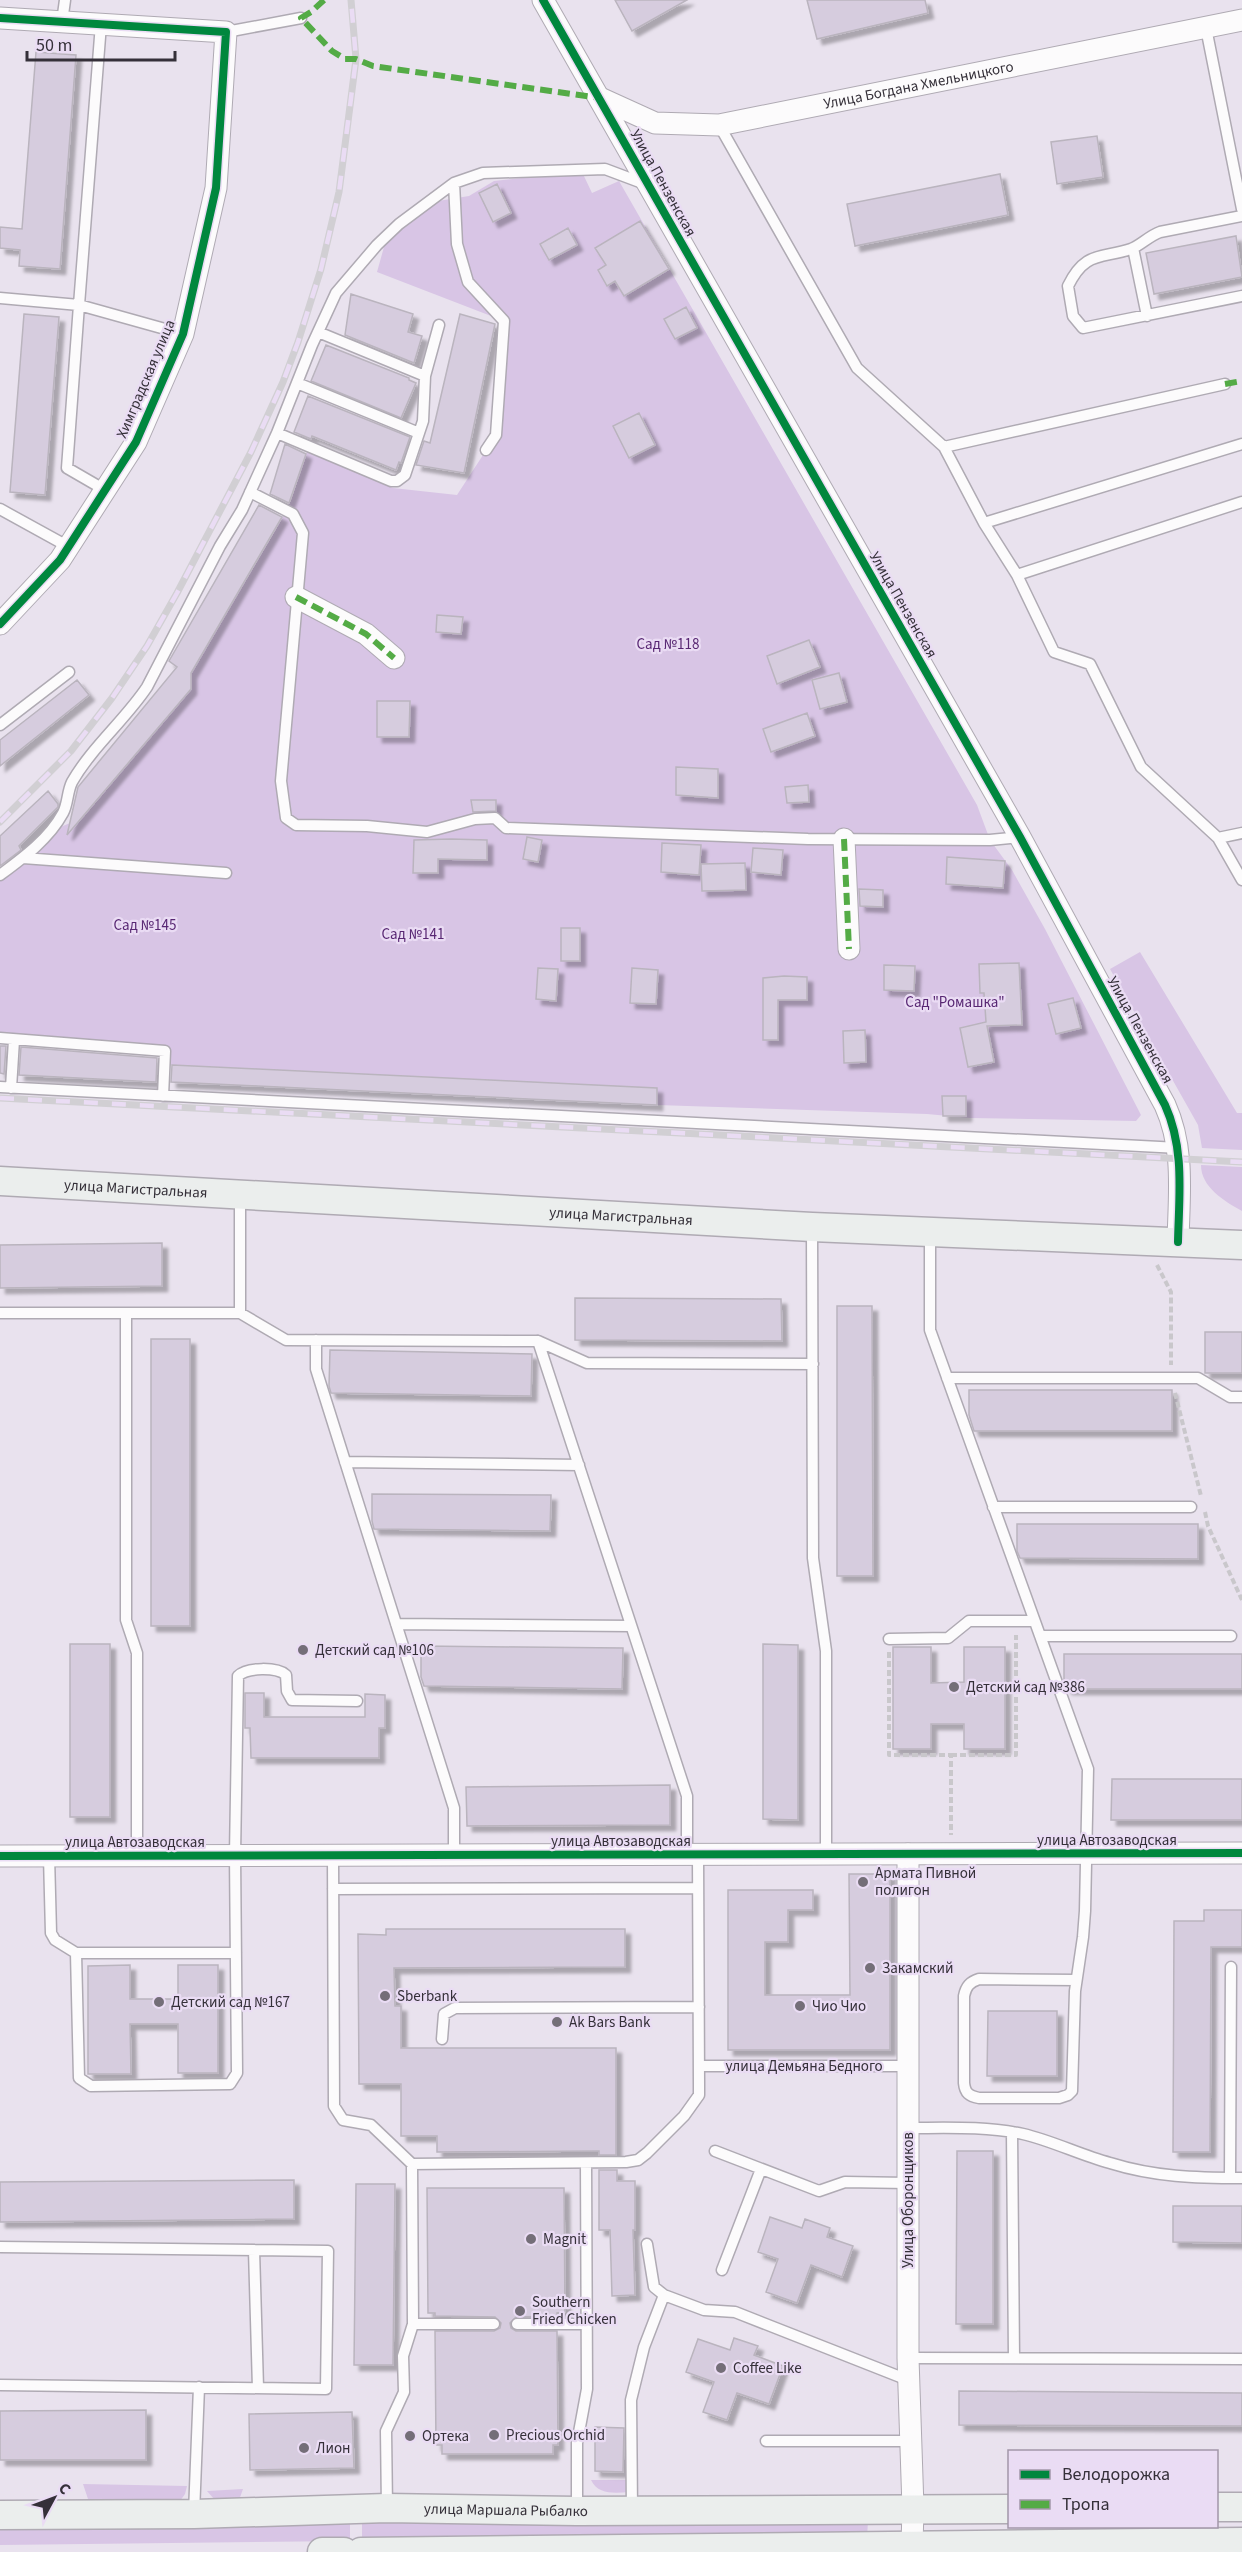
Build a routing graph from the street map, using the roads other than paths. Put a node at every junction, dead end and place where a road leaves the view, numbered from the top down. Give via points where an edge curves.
1 (65, 0) edge
2 (543, 0) edge
3 (0, 18) edge
4 (301, 18) dead end
5 (1242, 20) edge
6 (62, 22) junction
7 (102, 24) junction
8 (1206, 28) junction
9 (226, 32) junction
10 (600, 98) junction
11 (719, 125) junction
12 (454, 183) junction
13 (648, 185) junction
14 (1242, 209) edge
15 (1242, 216) edge
16 (1133, 248) junction
17 (1242, 296) edge
18 (0, 298) edge
19 (80, 305) junction
20 (1147, 316) junction
21 (439, 325) dead end
22 (318, 332) junction
23 (183, 334) junction
24 (425, 376) junction
25 (297, 383) junction
26 (1225, 384) dead end
27 (277, 433) junction
28 (419, 434) junction
29 (1242, 444) edge
30 (944, 447) junction
31 (486, 450) dead end
32 (105, 490) junction
33 (250, 492) junction
34 (1242, 502) edge
35 (0, 509) edge
36 (984, 523) junction
37 (69, 546) junction
38 (1017, 575) junction
39 (296, 597) junction
40 (0, 624) edge
41 (394, 658) dead end
42 (69, 672) dead end
43 (0, 724) edge
44 (1242, 833) edge
45 (1020, 837) junction
46 (1218, 838) junction
47 (844, 839) junction
48 (23, 858) junction
49 (226, 873) dead end
50 (0, 875) edge
51 (1242, 880) edge
52 (849, 949) dead end
53 (0, 1038) edge
54 (14, 1040) junction
55 (5, 1088) edge
56 (163, 1096) junction
57 (1179, 1149) junction
58 (0, 1180) edge
59 (240, 1194) junction
60 (813, 1227) junction
61 (930, 1232) junction
62 (1178, 1242) junction
63 (1242, 1245) edge
64 (0, 1313) edge
65 (126, 1313) junction
66 (240, 1313) junction
67 (316, 1340) junction
68 (538, 1341) junction
69 (813, 1364) junction
70 (947, 1378) junction
71 (1242, 1397) edge
72 (345, 1462) junction
73 (579, 1465) junction
74 (993, 1507) junction
75 (1191, 1507) dead end
76 (1035, 1621) junction
77 (396, 1624) junction
78 (631, 1626) junction
79 (1040, 1636) junction
80 (1231, 1636) dead end
81 (889, 1639) road end
82 (357, 1701) dead end
83 (1086, 1853) junction
84 (1242, 1853) edge
85 (693, 1854) junction
86 (826, 1854) junction
87 (908, 1854) junction
88 (235, 1855) junction
89 (333, 1855) junction
90 (454, 1855) junction
91 (0, 1856) edge
92 (49, 1856) junction
93 (137, 1856) junction
94 (698, 1888) junction
95 (333, 1889) junction
96 (76, 1953) junction
97 (236, 1953) junction
98 (1231, 1967) dead end
99 (1076, 1980) junction
100 (699, 2007) junction
101 (442, 2039) dead end
102 (908, 2066) junction
103 (699, 2067) junction
104 (908, 2128) junction
105 (1011, 2132) junction
106 (715, 2151) dead end
107 (412, 2163) junction
108 (586, 2163) junction
109 (761, 2169) junction
110 (1230, 2178) junction
111 (1242, 2178) edge
112 (908, 2183) junction
113 (647, 2244) dead end
114 (0, 2247) edge
115 (254, 2250) junction
116 (722, 2270) dead end
117 (664, 2295) junction
118 (413, 2324) junction
119 (494, 2324) dead end
120 (518, 2324) dead end
121 (587, 2324) junction
122 (908, 2358) junction
123 (1014, 2358) junction
124 (1242, 2359) edge
125 (908, 2380) junction
126 (0, 2385) edge
127 (199, 2387) junction
128 (258, 2388) junction
129 (766, 2441) dead end
130 (910, 2441) junction
131 (1218, 2507) edge
132 (1242, 2507) edge
133 (387, 2508) junction
134 (913, 2508) junction
135 (1008, 2509) edge
136 (577, 2511) junction
137 (632, 2511) junction
138 (194, 2514) junction
139 (0, 2515) edge
140 (1242, 2542) edge
141 (928, 2548) edge
142 (322, 2552) edge
143 (344, 2552) edge
144 (361, 2552) edge

1 - 6 lane
2 - 10 street, Улица Пензенская
3 - 6 street
4 - 9 lane
5 - 8 street, Улица Богдана Хмельницкого
6 - 7 street
7 - 9 street
7 - 19 lane
8 - 11 street, Улица Богдана Хмельницкого
8 - 14 lane
9 - 23 street, Химградская улица via 216,188
10 - 11 street, Улица Богдана Хмельницкого via 655,123
10 - 13 street, Улица Пензенская
11 - 30 lane via 857,368
12 - 13 lane via 483,173 605,169
12 - 22 lane via 377,245 336,292
12 - 31 lane via 457,244 468,282 504,321 496,435
13 - 45 street, Улица Пензенская
15 - 16 lane via 1160,232
16 - 20 lane
16 - 20 lane via 1087,260 1068,286 1073,316 1083,328
17 - 20 lane
18 - 19 lane
19 - 23 lane
19 - 32 lane via 67,468
21 - 24 lane
22 - 24 lane
22 - 25 lane
23 - 32 street, Химградская улица via 136,442
24 - 28 lane
25 - 27 lane
25 - 28 lane
26 - 30 lane
27 - 28 lane via 397,481 405,475
27 - 33 lane
29 - 36 lane
30 - 36 lane
32 - 37 street, Химградская улица
33 - 39 lane via 293,514 303,533
33 - 48 lane via 147,687 72,783 64,812 51,831
34 - 38 lane
35 - 37 lane
36 - 38 lane
37 - 40 street, Химградская улица
38 - 46 lane via 1054,652 1090,664 1141,767
39 - 41 street via 366,634
39 - 47 lane via 281,780 286,818 296,825 427,832 475,819 495,818 506,828
42 - 43 lane
44 - 46 lane
45 - 47 lane
45 - 57 street, Улица Пензенская via 1165,1105
46 - 51 lane
47 - 52 street
48 - 49 lane
48 - 50 lane
53 - 54 lane
54 - 55 lane
54 - 56 lane via 165,1051
55 - 56 lane
56 - 57 lane
57 - 62 street, Улица Пензенская
58 - 59 main road, улица Магистральная
59 - 60 main road, улица Магистральная
59 - 66 lane
60 - 61 main road, улица Магистральная
60 - 69 lane
61 - 62 main road, улица Магистральная
61 - 70 lane via 930,1330
62 - 63 main road, улица Магистральная
64 - 65 lane
65 - 66 lane
65 - 93 lane via 126,1620 137,1653
66 - 67 lane via 286,1340
67 - 68 lane
67 - 72 lane via 316,1369
68 - 69 lane via 587,1363
68 - 73 lane
69 - 86 lane via 813,1558 826,1651
70 - 71 lane via 1198,1378 1230,1397
70 - 74 lane
72 - 73 lane
72 - 77 lane
73 - 78 lane
74 - 75 lane
74 - 76 lane
76 - 79 lane
76 - 81 lane via 969,1622 948,1638
77 - 78 lane
77 - 90 lane via 454,1808
78 - 85 lane via 687,1796
79 - 80 lane
79 - 83 lane via 1088,1768
82 - 88 lane via 292,1700 286,1676 278,1671 249,1671 238,1676
83 - 84 street, улица Автозаводская
83 - 87 street, улица Автозаводская
83 - 99 lane via 1083,1937
85 - 86 street, улица Автозаводская
85 - 90 street, улица Автозаводская
85 - 94 lane
86 - 87 street, улица Автозаводская
87 - 102 street, Улица Оборонщиков
88 - 89 street, улица Автозаводская
88 - 93 street, улица Автозаводская
88 - 97 lane
89 - 90 street, улица Автозаводская
89 - 95 lane
91 - 92 street, улица Автозаводская
92 - 93 street, улица Автозаводская
92 - 96 lane via 51,1933
94 - 95 lane
94 - 100 lane
95 - 107 lane via 334,2106 343,2120 371,2125
96 - 97 lane
96 - 97 lane via 79,2078 92,2086 223,2086 230,2084 237,2073
98 - 110 lane
99 - 99 lane via 1072,2091 1068,2096 970,2096 964,2083 966,1987 979,1979
100 - 101 lane via 455,2008 444,2014
100 - 103 lane
102 - 103 lane, улица Демьяна Бедного
102 - 104 street, Улица Оборонщиков
103 - 108 lane via 699,2095 693,2106 647,2153 626,2163
104 - 105 lane
104 - 112 street, Улица Оборонщиков
105 - 110 lane via 1139,2171 1179,2178
105 - 123 lane
106 - 109 lane
107 - 108 lane
107 - 118 lane
108 - 121 lane
109 - 112 lane via 819,2191 845,2182
109 - 116 lane
110 - 111 lane
112 - 122 street, Улица Оборонщиков
113 - 117 lane via 654,2287
114 - 115 lane
115 - 128 lane
115 - 128 lane via 328,2251 326,2389
117 - 125 lane via 704,2310 735,2312
117 - 137 lane via 644,2347 631,2400
118 - 119 lane
118 - 133 lane via 404,2356 404,2392 386,2431
120 - 121 lane
121 - 136 lane via 587,2389 577,2443
122 - 123 lane
122 - 125 street, Улица Оборонщиков
123 - 124 lane
125 - 130 street, Улица Оборонщиков
126 - 127 lane
127 - 128 lane
127 - 138 lane
129 - 130 lane
130 - 134 street, Улица Оборонщиков
131 - 132 main road
133 - 136 main road, улица Маршала Рыбалко
133 - 138 main road, улица Маршала Рыбалко
134 - 135 main road, улица Маршала Рыбалко
134 - 137 main road, улица Маршала Рыбалко
134 - 141 street, Улица Оборонщиков
136 - 137 main road, улица Маршала Рыбалко
138 - 139 main road, улица Маршала Рыбалко
140 - 141 main road
141 - 144 main road
142 - 143 main road

